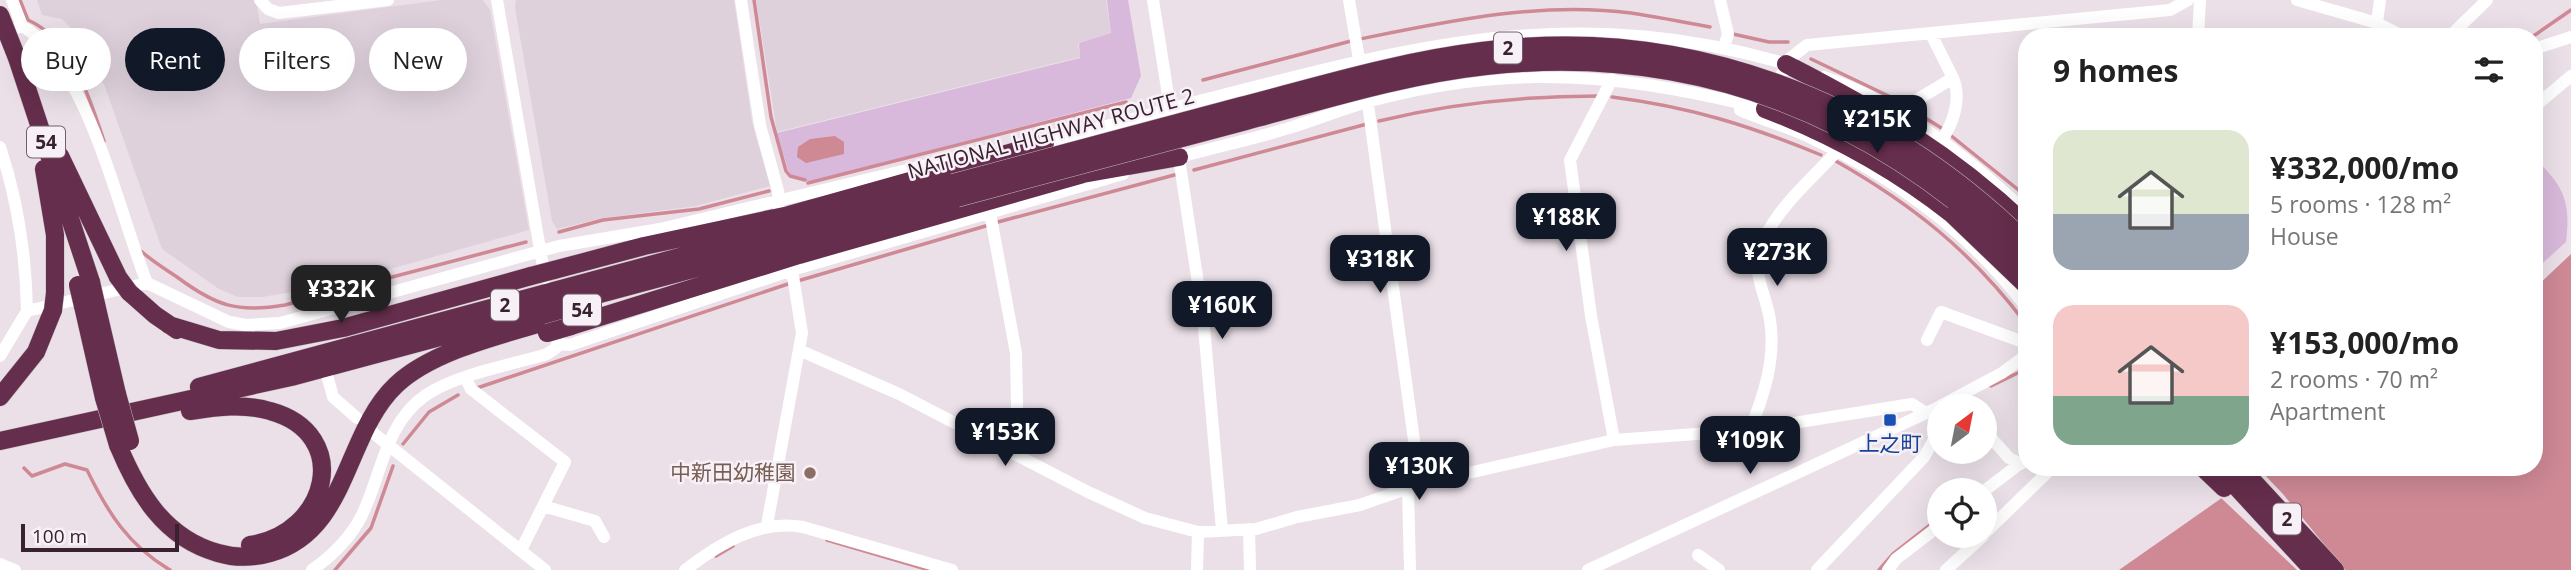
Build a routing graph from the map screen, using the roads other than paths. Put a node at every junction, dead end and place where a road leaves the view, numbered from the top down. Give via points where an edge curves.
1 (12, 0) edge
2 (260, 0) edge
3 (388, 0) edge
4 (497, 0) edge
5 (740, 0) edge
6 (1349, 0) edge
7 (1720, 0) edge
8 (2188, 0) edge
9 (2200, 0) edge
10 (2297, 0) edge
11 (2380, 0) edge
12 (2487, 0) edge
13 (1152, 4) edge
14 (0, 15) edge
15 (2377, 23) junction
16 (22, 26) junction
17 (2198, 28) edge
18 (2376, 28) edge
19 (2387, 28) edge
20 (2458, 28) edge
21 (0, 34) edge
22 (1931, 34) junction
23 (2571, 37) edge
24 (2543, 46) edge
25 (1724, 47) junction
26 (1359, 58) junction
27 (1786, 64) junction
28 (21, 69) edge
29 (2571, 76) edge
30 (1953, 78) junction
31 (1612, 79) junction
32 (27, 91) edge
33 (28, 91) edge
34 (30, 91) edge
35 (1713, 96) junction
36 (2543, 99) edge
37 (1368, 102) junction
38 (1171, 109) junction
39 (1765, 109) junction
40 (1899, 114) junction
41 (1945, 135) junction
42 (1045, 143) junction
43 (0, 147) edge
44 (1838, 151) junction
45 (1180, 157) junction
46 (4, 171) edge
47 (955, 191) junction
48 (2018, 204) edge
49 (779, 206) junction
50 (990, 214) junction
51 (2018, 218) edge
52 (2018, 237) edge
53 (774, 247) junction
54 (539, 252) junction
55 (2018, 253) edge
56 (2018, 257) edge
57 (792, 267) junction
58 (1999, 274) junction
59 (543, 275) junction
60 (2018, 277) edge
61 (147, 284) junction
62 (2018, 297) edge
63 (27, 311) junction
64 (169, 325) junction
65 (558, 332) junction
66 (1927, 340) dead end
67 (2018, 340) edge
68 (799, 350) junction
69 (331, 351) junction
70 (0, 356) edge
71 (2018, 361) edge
72 (327, 375) dead end
73 (466, 379) junction
74 (397, 384) junction
75 (1964, 394) edge
76 (0, 397) edge
77 (136, 412) junction
78 (1926, 413) joint
79 (357, 418) dead end
80 (58, 427) junction
81 (1750, 430) junction
82 (372, 432) dead end
83 (1614, 440) junction
84 (0, 441) edge
85 (124, 443) junction
86 (388, 443) junction
87 (1997, 445) edge
88 (1927, 452) edge
89 (1018, 456) junction
90 (2018, 460) edge
91 (2018, 466) edge
92 (2044, 476) edge
93 (2213, 476) edge
94 (2227, 476) edge
95 (2247, 476) edge
96 (2258, 476) edge
97 (1997, 481) edge
98 (1414, 486) junction
99 (543, 506) junction
100 (1997, 522) edge
101 (767, 525) junction
102 (1249, 529) junction
103 (1222, 530) junction
104 (1198, 531) junction
105 (1927, 535) edge
106 (604, 537) dead end
107 (1970, 548) edge
108 (521, 550) junction
109 (1699, 555) dead end
110 (2310, 558) edge
111 (0, 564) edge
112 (923, 567) edge
113 (15, 570) edge
114 (312, 570) edge
115 (545, 570) edge
116 (685, 570) edge
117 (953, 570) edge
118 (1197, 570) edge
119 (1250, 570) edge
120 (1410, 570) edge
121 (1587, 570) edge
122 (1719, 570) edge
123 (1817, 570) edge
124 (1888, 570) edge
125 (1946, 570) edge
126 (2335, 570) edge

1 - 16 street
2 - 3 street via 279,13
4 - 54 street
5 - 49 street via 760,125
6 - 26 street
7 - 25 street via 1728,34
8 - 22 street via 2170,10
9 - 17 street
10 - 15 street
11 - 15 street
12 - 20 street
13 - 38 street
14 - 28 highway, 54, bridge
15 - 18 street
15 - 19 street
16 - 21 street
16 - 61 street via 50,47 80,95
22 - 27 street via 1807,45
22 - 30 street
23 - 24 street
25 - 26 street via 1641,33 1556,29 1473,37
25 - 27 street
26 - 37 street
26 - 38 street
27 - 39 street
27 - 40 street via 1838,81
27 - 51 highway via 1886,116 1979,181
29 - 36 street
30 - 40 street
30 - 41 street via 1953,119
31 - 35 street
31 - 37 street via 1486,80
31 - 83 street via 1570,160
32 - 76 highway, 54 via 51,212 56,256 54,302 36,352
33 - 85 highway, 54, bridge via 65,206
34 - 64 highway via 101,246 124,284
35 - 39 street
35 - 44 street
37 - 45 street
37 - 98 street
38 - 42 street
38 - 45 street
39 - 60 highway, bridge via 1855,149 1910,183 1953,215
40 - 41 street
41 - 48 street
42 - 49 street via 1017,143
42 - 59 highway via 789,215 644,246
43 - 46 street
44 - 58 street via 1929,210
44 - 81 street via 1786,206 1758,257 1756,277 1770,321 1770,369
45 - 50 street
45 - 65 highway via 1083,174 799,255
45 - 103 street via 1203,316
46 - 63 street via 25,274
47 - 52 highway, NATIONAL HIGHWAY ROUTE 2 / 2, bridge via 1346,78 1426,60 1525,47 1611,47 1731,68 1850,113 1921,154
47 - 53 highway, NATIONAL HIGHWAY ROUTE 2 / 2
47 - 56 highway, NATIONAL HIGHWAY ROUTE 2 / 2, bridge via 1405,80 1524,62 1608,62 1726,83 1843,127 1942,189
47 - 69 highway, NATIONAL HIGHWAY ROUTE 2 / 2
49 - 54 street
50 - 57 street
50 - 89 street via 1016,353
53 - 74 highway, 54 via 471,346 424,366
53 - 77 highway, NATIONAL HIGHWAY ROUTE 2 / 2 via 291,376
54 - 59 street
54 - 61 street via 314,322 246,326 210,316
55 - 58 street
57 - 65 street via 570,345
57 - 68 street via 802,334
58 - 62 street
59 - 64 highway via 294,339 258,343 219,340
61 - 63 street
63 - 70 street
64 - 69 highway via 203,341 240,350
65 - 73 street via 547,354
65 - 74 highway via 431,367
66 - 67 street via 1941,312
68 - 89 street via 899,394
68 - 101 street
69 - 80 highway, NATIONAL HIGHWAY ROUTE 2 / 2
71 - 75 street
72 - 79 street via 333,397
73 - 86 street via 419,401 399,422
73 - 99 street via 471,389 565,462
74 - 85 highway, 54 via 369,420 322,517 291,544 266,554 223,554 180,536 147,503
77 - 80 highway, NATIONAL HIGHWAY ROUTE 2 / 2
77 - 85 highway via 162,416 239,406 272,411 296,423 313,440 322,463 321,488 303,519 280,537 252,545 220,542 192,530 159,500
78 - 81 street via 1912,404
78 - 121 street
80 - 84 highway, NATIONAL HIGHWAY ROUTE 2 / 2
81 - 83 street
82 - 86 street
83 - 98 street
86 - 108 street
86 - 114 street via 358,523 332,555
87 - 90 street via 2009,458
88 - 123 street
89 - 104 street via 1145,518
91 - 97 street
92 - 100 street
93 - 110 highway
94 - 110 highway, 2
95 - 110 highway, 2
96 - 110 highway via 2280,500
98 - 102 street via 1360,505
98 - 120 street
99 - 106 street via 595,521
99 - 108 street
101 - 112 street via 803,527
101 - 116 street
102 - 103 street
102 - 119 street
103 - 104 street
104 - 118 street
105 - 124 street
107 - 125 street
108 - 115 street
109 - 122 street
110 - 126 highway, 2
111 - 113 street
112 - 117 street

